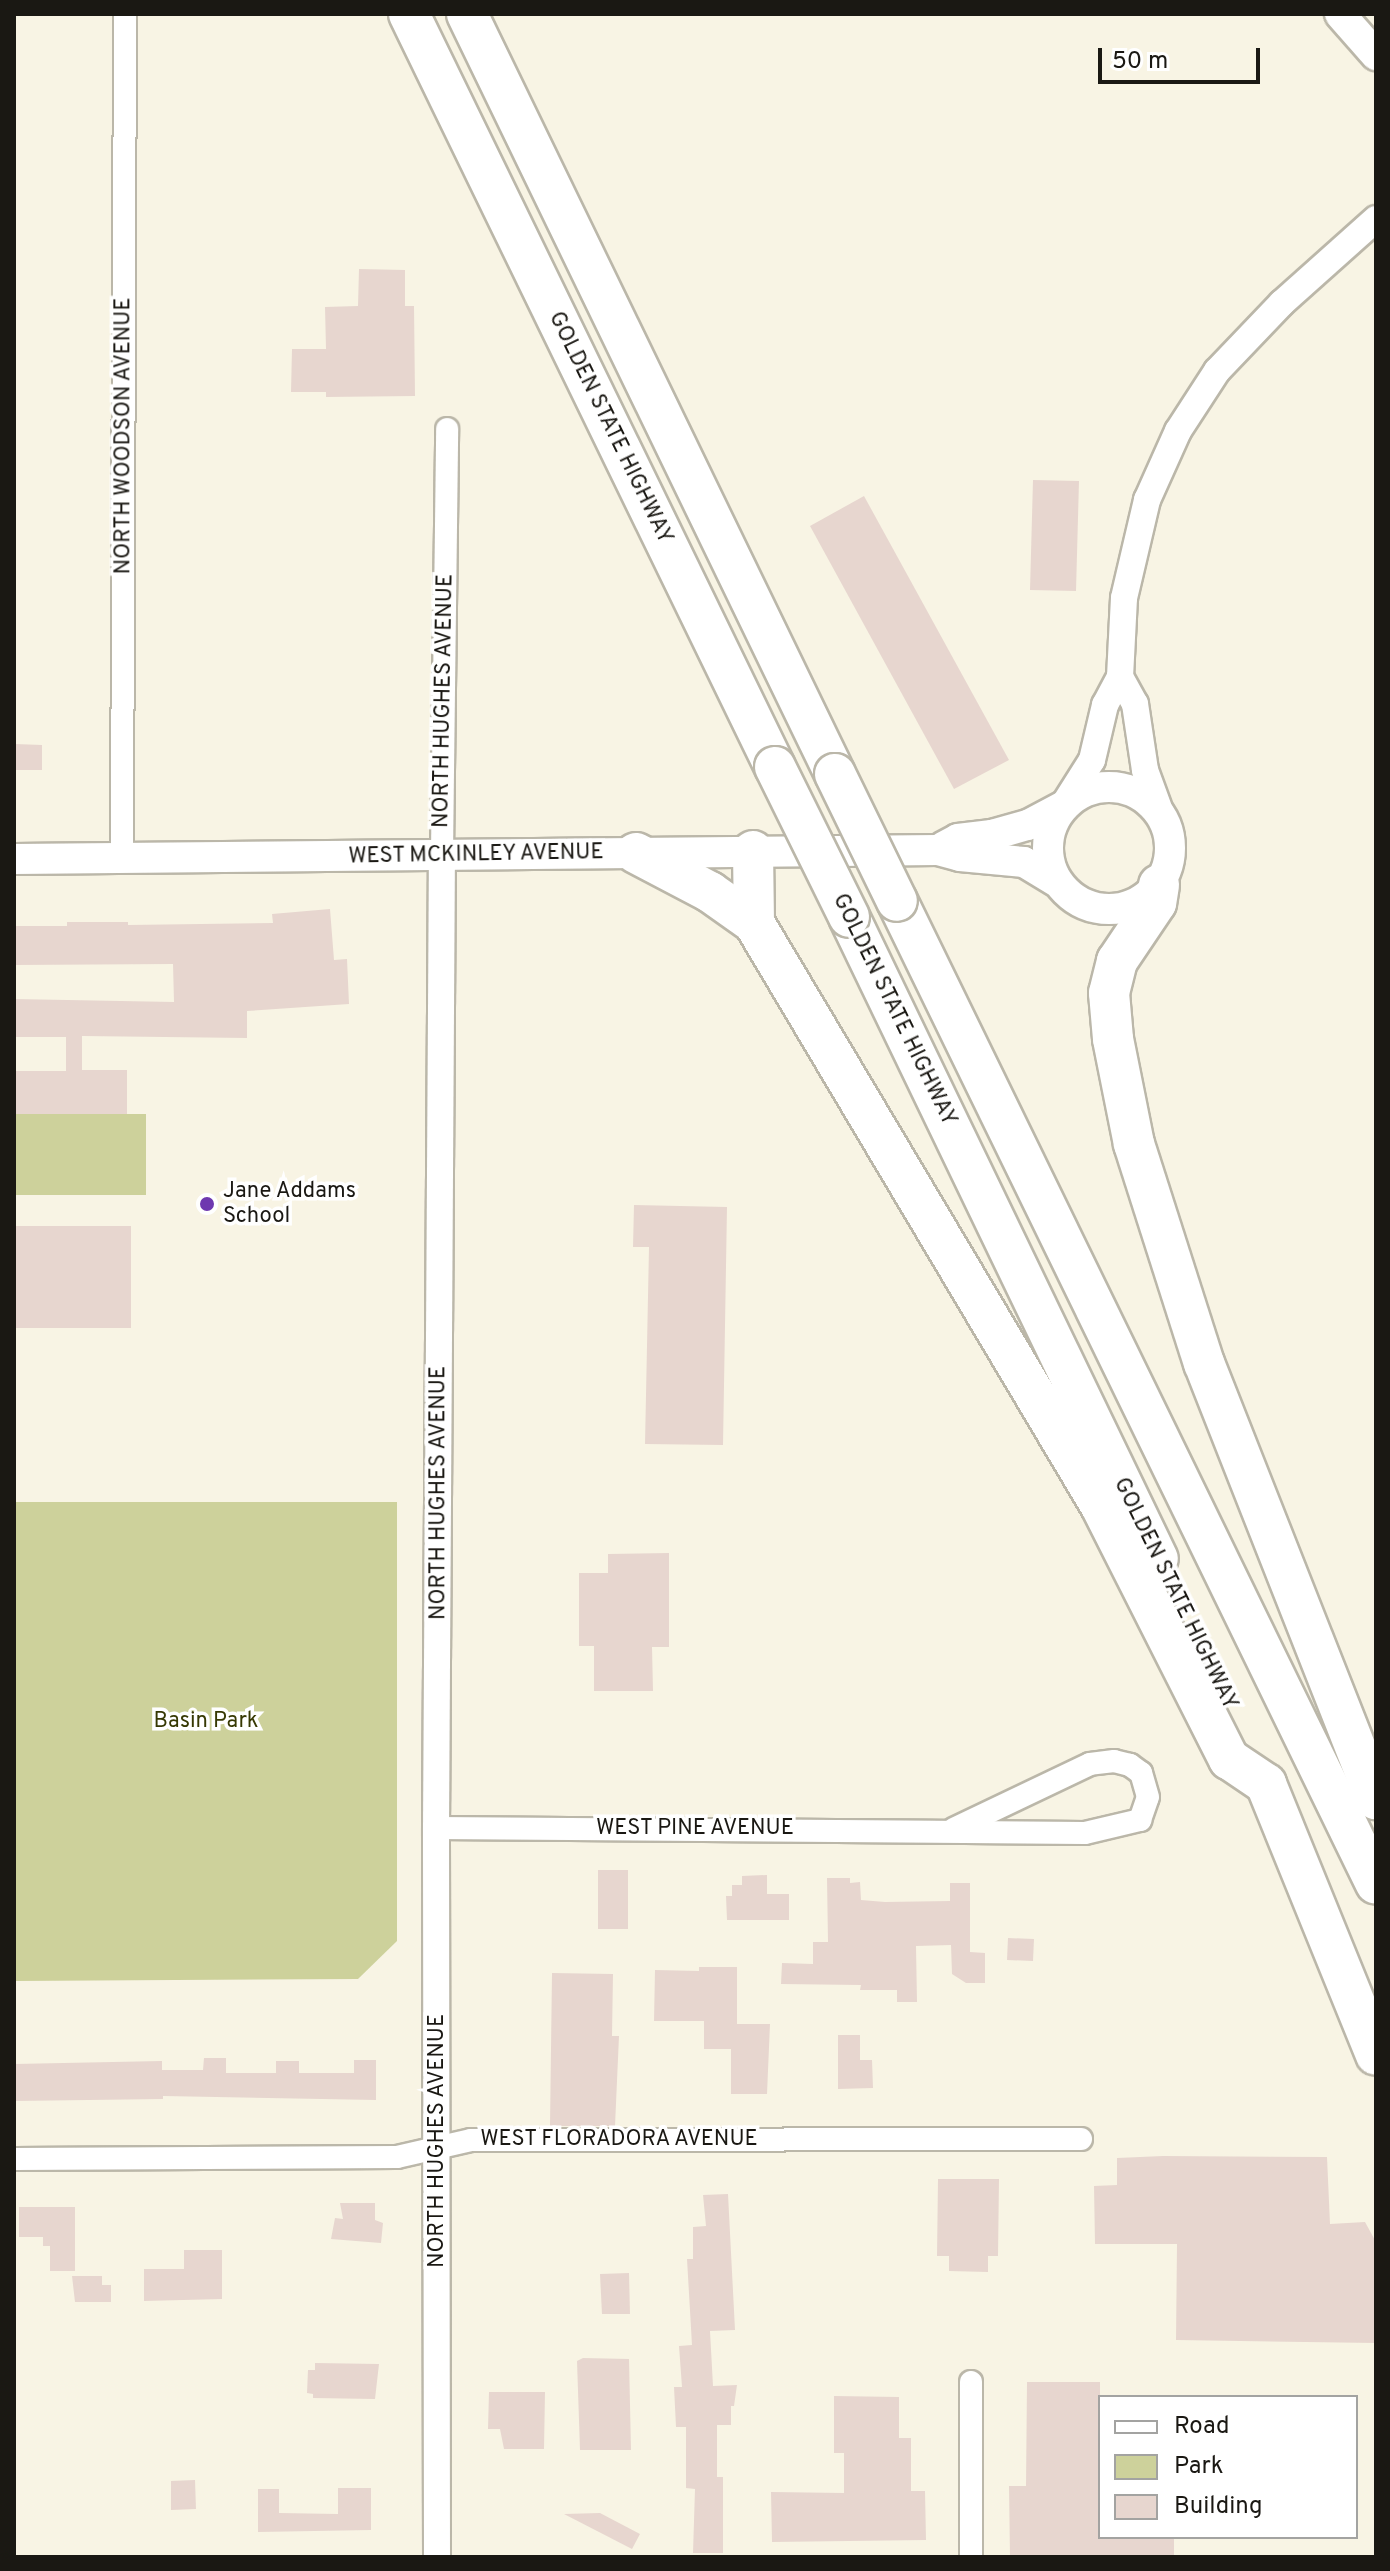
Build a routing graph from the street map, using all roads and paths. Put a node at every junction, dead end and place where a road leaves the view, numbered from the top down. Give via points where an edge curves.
1 (125, 14) edge
2 (409, 14) edge
3 (467, 14) edge
4 (1340, 14) edge
5 (1376, 55) edge
6 (1376, 219) edge
7 (447, 429) dead end
8 (1120, 677) junction
9 (1063, 806) junction
10 (1161, 814) junction
11 (938, 850) junction
12 (753, 851) junction
13 (442, 853) junction
14 (636, 853) junction
15 (122, 858) junction
16 (14, 859) edge
17 (1056, 881) junction
18 (1159, 885) junction
19 (754, 923) junction
20 (1266, 1784) junction
21 (1376, 1799) edge
22 (436, 1828) junction
23 (954, 1829) junction
24 (1376, 1884) edge
25 (1376, 2008) edge
26 (1376, 2055) edge
27 (1081, 2139) dead end
28 (438, 2147) junction
29 (14, 2159) edge
30 (971, 2382) dead end
31 (437, 2557) edge
32 (971, 2557) edge

1 - 15 street, NORTH WOODSON AVENUE
2 - 20 highway, GOLDEN STATE HIGHWAY, bridge
3 - 24 highway, bridge
4 - 5 main road
6 - 8 street via 1242,341 1178,431 1137,531 1124,598
7 - 13 street, NORTH HUGHES AVENUE
8 - 9 street via 1105,705 1092,760
8 - 10 street via 1135,704 1145,770
9 - 10 main road, WEST MCKINLEY AVENUE via 1096,787 1114,786 1141,795
9 - 11 main road, WEST MCKINLEY AVENUE via 1028,825 958,839
9 - 17 main road via 1047,842
10 - 18 main road via 1171,849
11 - 12 main road, WEST MCKINLEY AVENUE
11 - 17 main road, WEST MCKINLEY AVENUE via 1024,862
12 - 14 main road, WEST MCKINLEY AVENUE
12 - 19 highway
13 - 14 main road, WEST MCKINLEY AVENUE
13 - 15 main road, WEST MCKINLEY AVENUE
13 - 22 street, NORTH HUGHES AVENUE
14 - 19 highway via 710,892
15 - 16 main road, WEST MCKINLEY AVENUE
17 - 18 main road, WEST MCKINLEY AVENUE via 1078,901 1107,910 1136,903
18 - 21 highway via 1156,903 1117,961 1109,993 1134,1144 1204,1363
19 - 20 highway via 1101,1506 1229,1759
20 - 25 highway, GOLDEN STATE HIGHWAY
20 - 26 highway
22 - 23 street, WEST PINE AVENUE
22 - 28 street, NORTH HUGHES AVENUE
23 - 23 street, WEST PINE AVENUE via 1090,1764 1130,1765 1141,1773 1148,1797 1140,1820 1096,1831
27 - 28 street, WEST FLORADORA AVENUE via 471,2140
28 - 29 street, WEST FLORADORA AVENUE via 397,2157
28 - 31 street, NORTH HUGHES AVENUE
30 - 32 street

